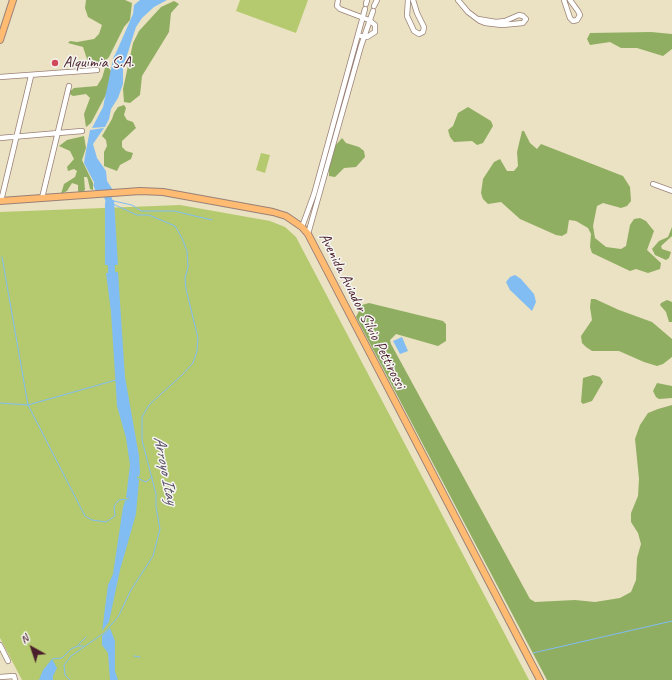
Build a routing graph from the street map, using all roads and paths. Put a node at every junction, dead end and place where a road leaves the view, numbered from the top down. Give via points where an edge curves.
1 (13, 0) edge
2 (338, 0) edge
3 (377, 0) edge
4 (408, 0) edge
5 (413, 0) edge
6 (458, 0) edge
7 (564, 0) edge
8 (570, 0) edge
9 (374, 6) dead end
10 (365, 9) dead end
11 (373, 11) dead end
12 (362, 18) junction
13 (478, 19) junction
14 (369, 20) junction
15 (357, 36) junction
16 (364, 37) junction
17 (0, 40) edge
18 (97, 70) dead end
19 (31, 76) junction
20 (0, 77) edge
21 (69, 86) dead end
22 (343, 101) junction
23 (82, 131) dead end
24 (59, 134) junction
25 (15, 137) junction
26 (0, 138) edge
27 (653, 184) dead end
28 (672, 191) edge
29 (42, 198) junction
30 (0, 201) edge
31 (302, 228) junction
32 (308, 234) junction
33 (0, 645) edge
34 (8, 661) dead end
35 (0, 677) edge
36 (14, 678) edge
37 (540, 680) edge

1 - 17 main road
2 - 12 street via 338,8
3 - 9 street
4 - 5 street via 407,16 419,34 423,32 424,27
6 - 13 street
7 - 8 street via 570,18 577,20 580,15
10 - 12 street
11 - 14 street
12 - 14 street
12 - 15 street
13 - 13 street via 485,23 502,25 523,23 526,19 519,15 496,22
14 - 16 street
14 - 16 street via 375,25 375,32
15 - 16 street
15 - 22 street
16 - 22 street
18 - 19 street
19 - 20 street
19 - 25 street
21 - 24 street
22 - 31 street
22 - 32 street
23 - 24 street
24 - 25 street
24 - 29 street
25 - 26 street
25 - 30 street
27 - 28 street
29 - 30 main road, Avenida Aviador Silvio Pettirossi
29 - 31 main road, Avenida Aviador Silvio Pettirossi via 163,192 280,214
31 - 32 main road, Avenida Aviador Silvio Pettirossi
32 - 37 main road, Avenida Aviador Silvio Pettirossi
33 - 34 street
35 - 36 street

